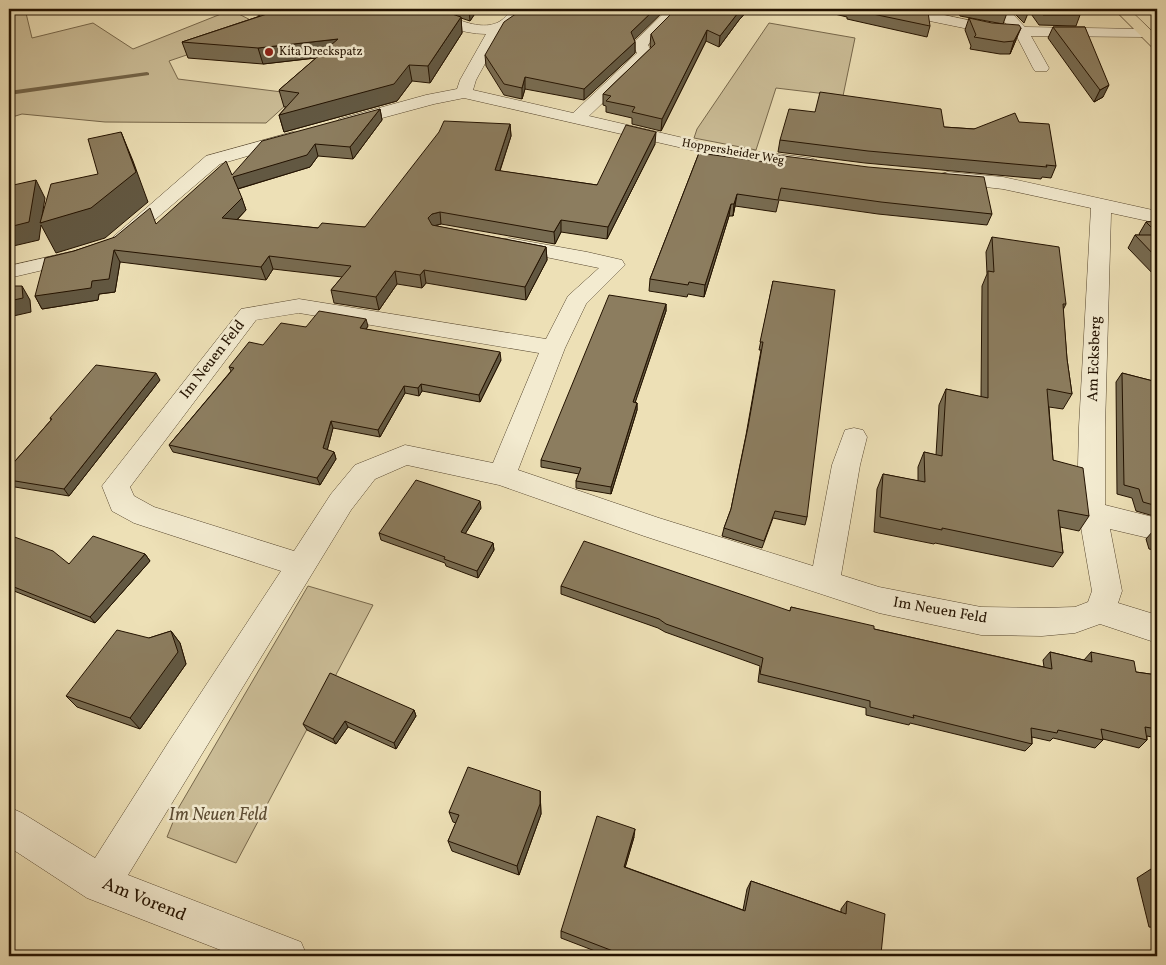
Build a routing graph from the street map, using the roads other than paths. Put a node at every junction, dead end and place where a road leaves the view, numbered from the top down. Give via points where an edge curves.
1 (416, 9) edge
2 (518, 9) edge
3 (676, 9) edge
4 (891, 9) edge
5 (1000, 9) edge
6 (1121, 9) edge
7 (497, 28) junction
8 (1021, 31) junction
9 (1146, 33) junction
10 (1157, 44) edge
11 (1041, 68) dead end
12 (464, 93) junction
13 (576, 120) junction
14 (330, 127) edge
15 (311, 132) edge
16 (827, 166) edge
17 (934, 177) edge
18 (1101, 204) junction
19 (1157, 217) edge
20 (490, 240) edge
21 (9, 272) edge
22 (553, 348) junction
23 (854, 437) dead end
24 (502, 475) junction
25 (1092, 513) junction
26 (1157, 529) edge
27 (300, 566) junction
28 (825, 582) junction
29 (1100, 611) junction
30 (1157, 629) edge
31 (9, 826) edge
32 (102, 884) junction
33 (287, 956) edge

1 - 7 street via 463,27
2 - 7 street via 512,20
3 - 13 street via 640,44 645,54 628,73 615,81
4 - 8 street via 960,24
5 - 8 street
6 - 9 main road
7 - 12 street
8 - 9 street
8 - 11 street
9 - 10 main road
12 - 13 street, Hoppersheider Weg
12 - 14 street
13 - 16 street, Hoppersheider Weg via 722,152
15 - 21 street via 213,160 125,235 100,249
17 - 18 street via 1003,183
18 - 19 street
18 - 25 street, Am Ecksberg via 1092,427
20 - 22 street via 614,265 576,300
22 - 24 street
22 - 27 street, Im Neuen Feld via 299,306 248,314 116,486 122,503 144,515
23 - 28 street
24 - 27 street, Im Neuen Feld via 405,455 365,472 341,502
24 - 28 street, Im Neuen Feld via 654,528
25 - 26 street
25 - 29 street via 1107,591
27 - 32 street, Im Neuen Feld
28 - 29 street, Im Neuen Feld via 879,600 981,621 1075,620
29 - 30 street
31 - 32 street, Am Vorend
32 - 33 street, Am Vorend

